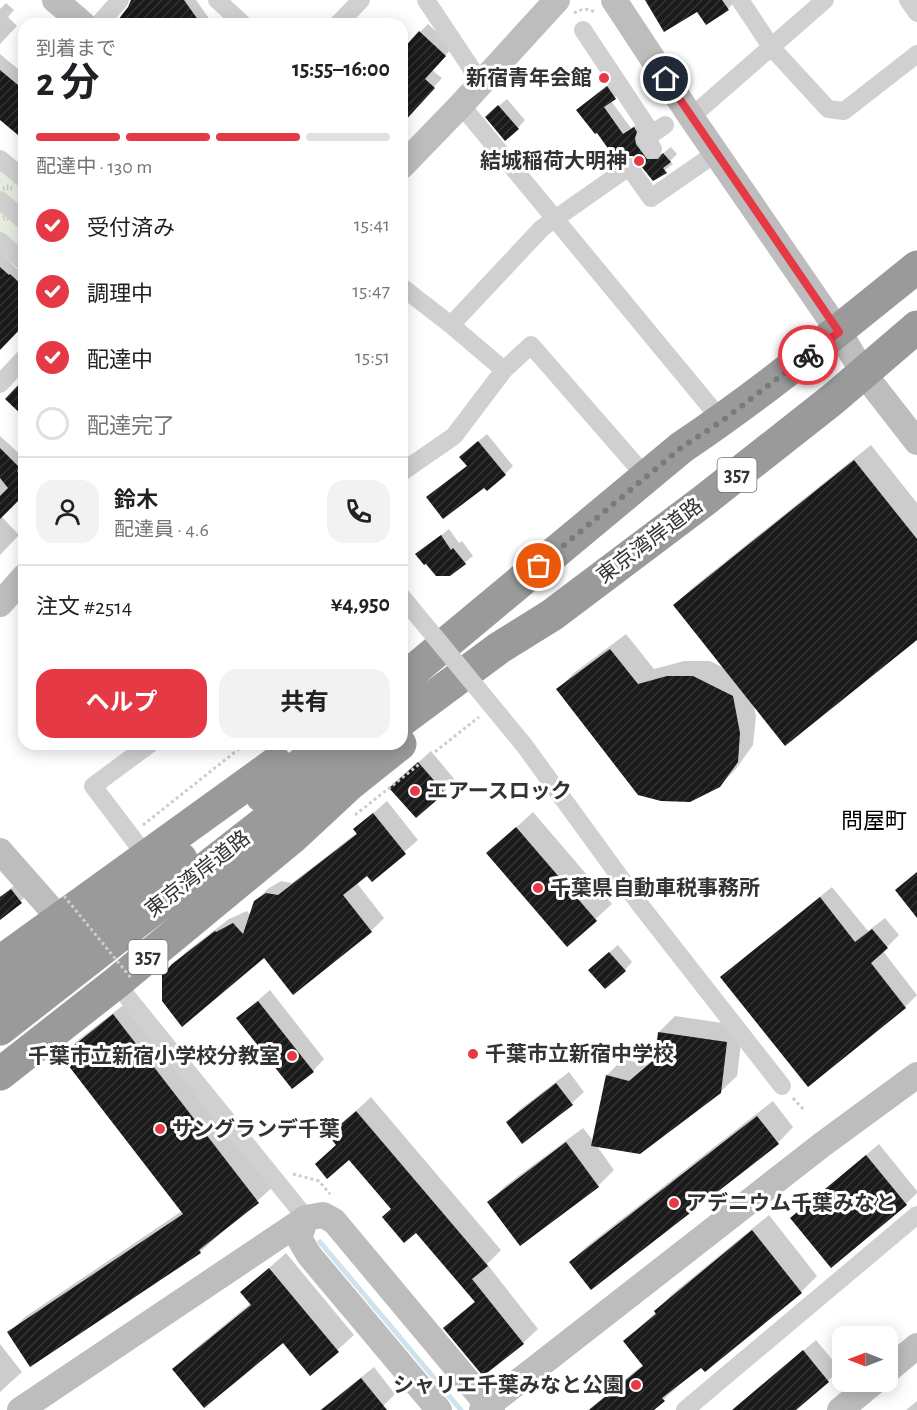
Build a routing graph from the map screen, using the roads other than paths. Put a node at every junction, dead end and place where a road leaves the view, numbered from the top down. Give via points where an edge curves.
1 (55, 0) edge
2 (120, 0) edge
3 (217, 0) edge
4 (361, 0) edge
5 (426, 0) edge
6 (557, 0) edge
7 (614, 0) edge
8 (740, 0) edge
9 (825, 0) edge
10 (908, 0) edge
11 (917, 14) edge
12 (76, 18) edge
13 (104, 18) edge
14 (236, 18) edge
15 (344, 18) edge
16 (583, 30) dead end
17 (772, 48) junction
18 (917, 54) edge
19 (481, 83) junction
20 (461, 105) junction
21 (691, 117) junction
22 (657, 136) dead end
23 (716, 153) junction
24 (0, 159) edge
25 (408, 160) edge
26 (18, 174) edge
27 (0, 200) edge
28 (18, 216) edge
29 (555, 219) junction
30 (0, 241) edge
31 (18, 257) edge
32 (917, 267) edge
33 (408, 291) edge
34 (451, 325) junction
35 (917, 327) edge
36 (839, 332) junction
37 (18, 364) edge
38 (504, 370) junction
39 (864, 374) junction
40 (0, 384) edge
41 (722, 421) junction
42 (917, 442) edge
43 (408, 468) edge
44 (647, 478) junction
45 (18, 584) edge
46 (0, 604) edge
47 (408, 604) edge
48 (552, 615) junction
49 (408, 674) edge
50 (408, 716) edge
51 (408, 737) edge
52 (142, 750) edge
53 (295, 750) edge
54 (318, 750) edge
55 (361, 750) edge
56 (392, 750) edge
57 (142, 842) junction
58 (0, 851) edge
59 (62, 907) junction
60 (0, 962) edge
61 (124, 981) junction
62 (0, 999) edge
63 (0, 1029) edge
64 (0, 1074) edge
65 (917, 1075) edge
66 (782, 1086) dead end
67 (917, 1215) edge
68 (306, 1218) junction
69 (917, 1346) edge
70 (898, 1362) edge
71 (862, 1392) edge
72 (487, 1409) edge
73 (20, 1410) edge
74 (439, 1410) edge
75 (685, 1410) edge
76 (840, 1410) edge

1 - 12 street
2 - 13 street
3 - 14 street
4 - 15 street
5 - 19 street
6 - 19 street
7 - 21 street
8 - 17 street
9 - 17 street
10 - 11 street
16 - 22 street
17 - 18 street via 828,109 844,111
17 - 21 street
19 - 20 street
20 - 25 street
20 - 29 street
21 - 23 street
23 - 29 street via 651,198 629,167
23 - 36 street
24 - 26 street
27 - 28 street
29 - 34 street
29 - 41 street
30 - 31 street
32 - 36 highway, 357
33 - 34 street
34 - 38 street
35 - 39 highway, 東京湾岸道路 / 357
36 - 39 street
36 - 41 highway, 357
37 - 40 street
38 - 43 street via 454,436
38 - 44 street via 531,345
39 - 42 street
39 - 48 highway, 東京湾岸道路 / 357
41 - 44 highway, 357 via 682,447
44 - 49 highway, 357
45 - 46 street
47 - 66 street, bridge via 525,745 641,906
48 - 50 highway, 東京湾岸道路 / 357 via 499,648
48 - 51 highway, 357 via 506,659
52 - 57 street via 93,786
53 - 57 highway
54 - 62 highway, 東京湾岸道路
55 - 63 highway, 東京湾岸道路 / 357
56 - 61 highway, 357
57 - 59 highway
58 - 59 street
59 - 60 highway
61 - 64 highway, 357
61 - 68 street
65 - 72 street via 823,1144
67 - 75 street
68 - 72 street via 323,1215 334,1221
68 - 73 street
68 - 74 street via 299,1238 309,1255
69 - 70 street
71 - 76 street

